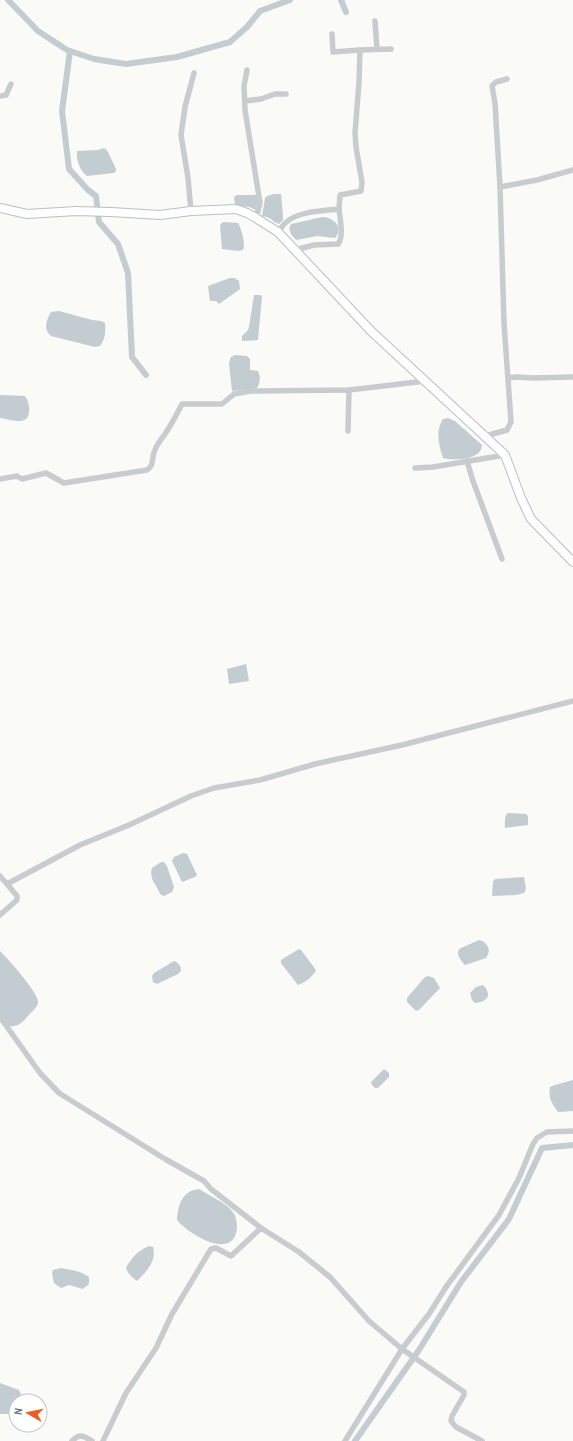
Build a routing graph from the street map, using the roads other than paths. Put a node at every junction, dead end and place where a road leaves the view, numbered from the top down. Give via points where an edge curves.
1 (375, 21) dead end
2 (332, 34) dead end
3 (377, 49) junction
4 (391, 49) dead end
5 (360, 50) junction
6 (247, 70) dead end
7 (194, 74) dead end
8 (507, 79) dead end
9 (11, 84) dead end
10 (286, 94) dead end
11 (0, 96) edge
12 (245, 101) junction
13 (573, 170) edge
14 (500, 188) junction
15 (0, 208) edge
16 (339, 209) junction
17 (191, 211) junction
18 (256, 218) junction
19 (278, 232) junction
20 (295, 250) junction
21 (573, 377) edge
22 (508, 378) junction
23 (426, 381) junction
24 (349, 390) junction
25 (348, 431) dead end
26 (485, 436) junction
27 (505, 455) junction
28 (467, 461) junction
29 (415, 468) dead end
30 (0, 479) edge
31 (502, 559) dead end
32 (573, 562) edge
33 (573, 701) edge
34 (0, 876) edge
35 (7, 884) junction
36 (0, 915) edge
37 (0, 1018) edge
38 (573, 1131) edge
39 (261, 1228) junction
40 (404, 1351) junction
41 (72, 1441) edge
42 (92, 1441) edge
43 (103, 1441) edge
44 (345, 1441) edge
45 (482, 1441) edge

1 - 3 street
2 - 5 street via 333,52
3 - 4 street
3 - 5 street
5 - 16 street via 354,133 362,190 340,195
6 - 12 street
7 - 17 street via 181,135
8 - 14 street via 492,86
9 - 11 street via 6,96
10 - 12 street
12 - 18 street via 260,204
13 - 14 street
14 - 22 street
15 - 17 main road via 28,214 93,211 160,215
16 - 19 street via 297,216 290,219
16 - 20 street via 341,235 338,244 314,245
17 - 18 main road via 236,210
18 - 19 main road
19 - 20 main road
20 - 23 main road via 371,331
21 - 22 street
22 - 26 street via 511,422 507,430
23 - 24 street
23 - 26 main road
24 - 25 street
24 - 30 street via 251,391 234,394 222,404 182,404 165,435 157,444 153,464 147,470 64,483 46,474 21,479 17,476
26 - 27 main road
27 - 28 street
27 - 32 main road via 520,498 531,519
28 - 29 street
28 - 31 street
33 - 35 street via 402,745 315,764 260,780 214,788 80,845
34 - 35 street
35 - 36 street via 17,896 17,900
37 - 39 street via 40,1073 59,1093 204,1181
38 - 40 street via 546,1132 532,1144 519,1178 498,1216 446,1287
39 - 40 street via 299,1252 330,1277 369,1321
39 - 43 street via 231,1256 216,1248 211,1249 172,1314 156,1348 126,1393
40 - 44 street
40 - 45 street via 464,1392 451,1421 456,1427
41 - 42 street via 76,1436 81,1436

